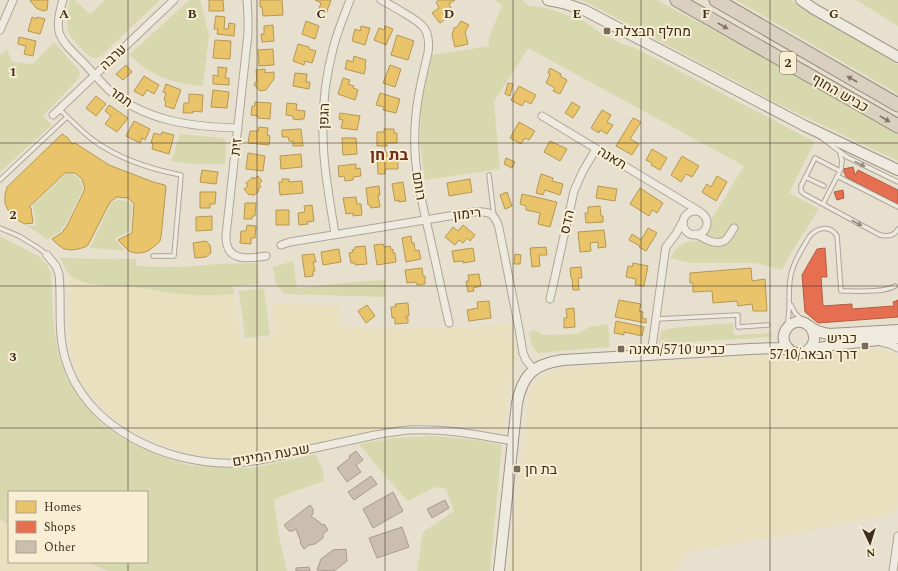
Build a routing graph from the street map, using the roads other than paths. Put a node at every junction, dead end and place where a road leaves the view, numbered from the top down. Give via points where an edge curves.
1 (13, 0) edge
2 (63, 0) edge
3 (174, 0) edge
4 (350, 0) edge
5 (381, 0) edge
6 (548, 0) edge
7 (570, 0) edge
8 (677, 0) edge
9 (716, 0) edge
10 (801, 0) edge
11 (247, 1) edge
12 (584, 10) junction
13 (0, 30) edge
14 (898, 58) edge
15 (95, 75) junction
16 (898, 105) edge
17 (59, 109) junction
18 (53, 115) dead end
19 (542, 116) dead end
20 (67, 117) junction
21 (805, 126) junction
22 (898, 126) edge
23 (238, 128) junction
24 (596, 149) junction
25 (840, 153) junction
26 (898, 170) edge
27 (840, 171) junction
28 (489, 175) dead end
29 (837, 176) junction
30 (806, 177) junction
31 (0, 180) edge
32 (898, 182) edge
33 (824, 186) dead end
34 (681, 200) junction
35 (823, 204) junction
36 (898, 207) edge
37 (699, 212) junction
38 (495, 217) junction
39 (684, 219) junction
40 (426, 220) junction
41 (0, 228) edge
42 (734, 228) dead end
43 (898, 229) edge
44 (335, 234) junction
45 (695, 234) junction
46 (671, 242) junction
47 (281, 245) dead end
48 (48, 255) joint
49 (153, 256) dead end
50 (266, 256) dead end
51 (895, 286) dead end
52 (550, 299) dead end
53 (790, 302) junction
54 (655, 319) junction
55 (449, 322) dead end
56 (768, 325) dead end
57 (809, 326) junction
58 (898, 330) edge
59 (785, 332) junction
60 (898, 338) edge
61 (875, 341) junction
62 (898, 348) edge
63 (750, 349) junction
64 (791, 351) junction
65 (807, 351) junction
66 (651, 355) junction
67 (534, 370) junction
68 (513, 441) junction
69 (898, 536) edge
70 (499, 571) edge
71 (893, 571) edge

1 - 13 street
2 - 15 street, תמר via 58,21 61,37
3 - 15 street, ערבה
4 - 44 street, הגפן via 333,49 324,102 324,154
5 - 40 street, רותם via 418,21 428,35 428,53 418,95 415,130 418,184
6 - 12 main road
7 - 12 main road
8 -> 22 highway, כביש החוף / 2
16 -> 9 highway, כביש החוף / 2
10 - 14 main road
11 - 23 street, זית via 248,34
12 - 21 main road
15 - 17 street, ערבה
15 - 23 street, תמר via 124,101 156,116 194,125
17 - 18 street, ערבה
17 - 20 lane
19 - 24 street, תאנה
20 - 31 lane
20 - 49 lane via 92,139 115,154 153,169 181,175 174,256
21 - 25 lane
21 - 26 main road
23 - 50 street, זית via 226,244 229,250 239,257
24 - 34 street, תאנה
24 - 52 street, הדס via 582,171 574,191
25 - 27 lane
25 -> 32 lane
27 - 29 lane
27 - 30 lane via 815,158
28 - 38 lane
29 - 35 lane
29 - 36 lane
30 - 33 lane
30 - 35 lane via 801,191
34 - 37 street, תאנה
34 - 39 street via 685,208
35 -> 43 lane via 880,235 891,235
37 - 39 street via 690,212
37 - 45 street via 705,215 707,224 701,233
38 - 40 street, רימון via 480,211
38 - 67 street, רימון via 523,352
39 - 45 street via 686,230
39 - 46 street
40 - 44 street, רימון
40 - 55 street, רותם
41 - 48 lane, שבעת המינים via 19,236
42 - 45 street via 727,238 720,242
44 - 47 street, רימון
45 - 46 street via 681,236
46 - 54 street via 666,247
48 - 68 street, שבעת המינים via 59,274 61,338 73,379 86,399 107,421 129,437 153,448 196,460 236,463 410,430 456,432
51 - 53 lane via 880,290 841,291 837,236 828,229 820,229 812,233 795,262 790,280
53 - 57 lane via 795,313
53 - 59 lane
54 - 56 lane via 738,315 738,327
54 - 66 street
57 - 58 main road via 829,334
57 - 59 main road via 795,322
57 - 65 main road via 815,340
59 - 63 main road via 769,344
59 - 64 main road via 785,344
60 - 61 main road
61 - 62 street
61 - 65 main road via 832,345
63 - 64 main road via 781,348
63 - 66 main road
64 - 65 main road
66 - 67 main road via 563,360 545,364
67 - 68 main road via 526,377 519,393
68 - 70 main road
69 - 71 street

